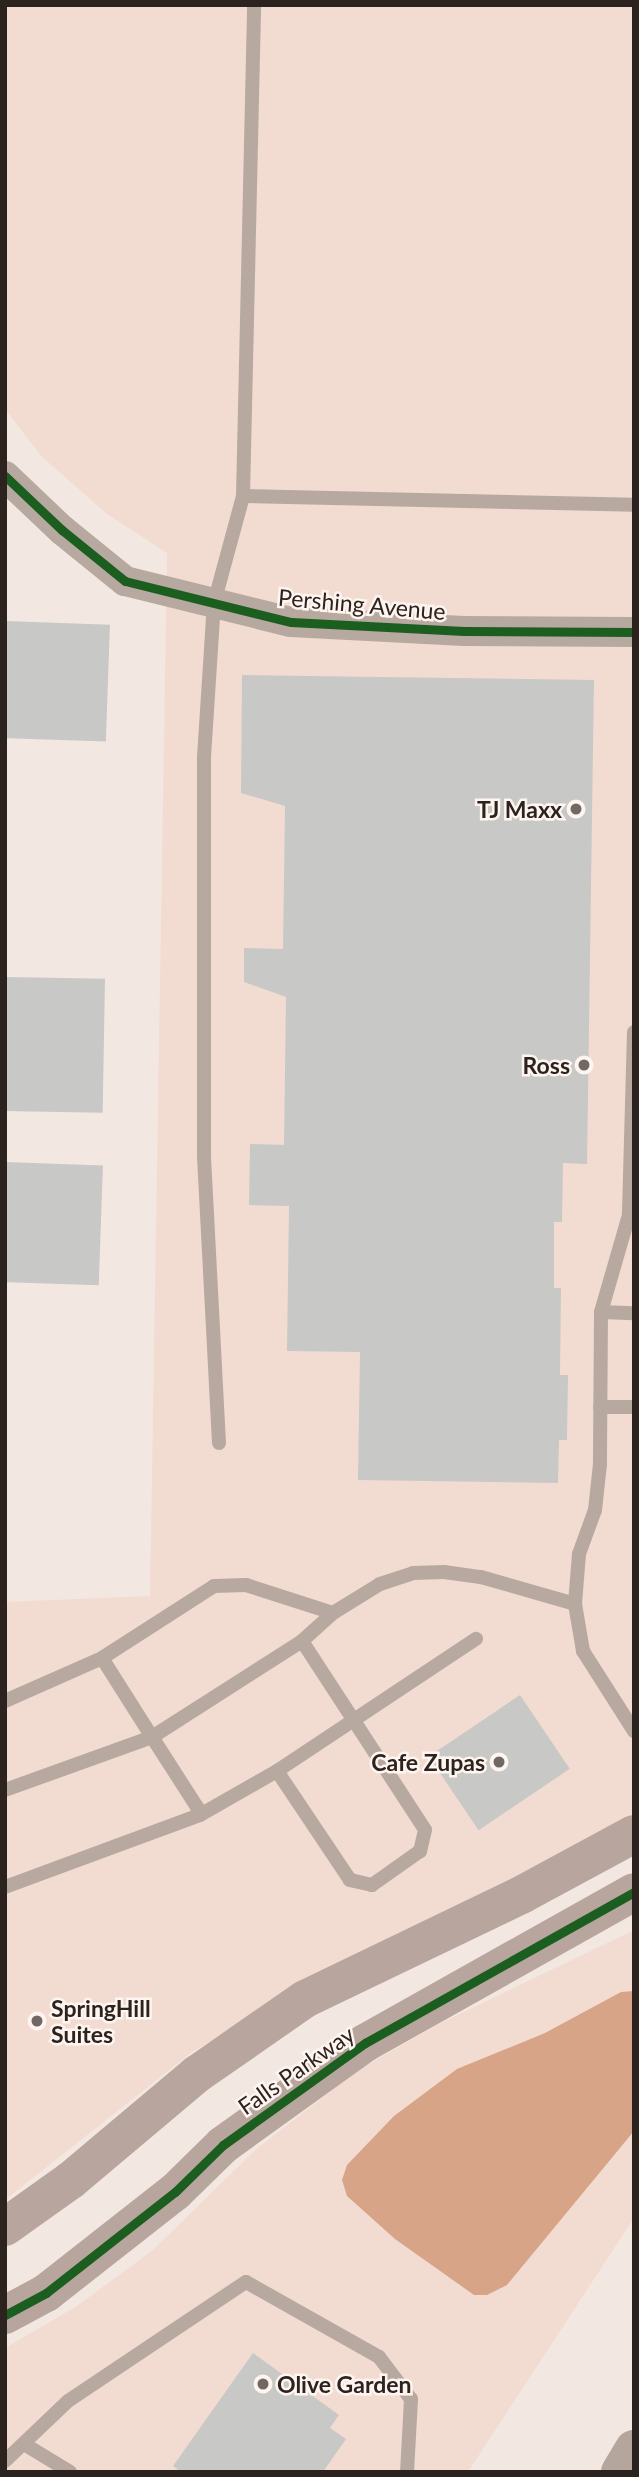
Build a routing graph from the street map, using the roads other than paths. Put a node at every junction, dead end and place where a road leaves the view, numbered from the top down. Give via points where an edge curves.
1 (254, 5) edge
2 (5, 476) edge
3 (243, 496) junction
4 (634, 505) edge
5 (214, 603) junction
6 (634, 632) edge
7 (634, 1032) edge
8 (633, 1120) edge
9 (631, 1215) edge
10 (601, 1312) junction
11 (634, 1312) edge
12 (600, 1407) junction
13 (634, 1408) edge
14 (219, 1443) dead end
15 (575, 1604) junction
16 (333, 1614) junction
17 (476, 1639) dead end
18 (302, 1641) junction
19 (102, 1658) junction
20 (5, 1701) edge
21 (353, 1719) junction
22 (634, 1731) edge
23 (152, 1737) junction
24 (277, 1771) junction
25 (5, 1790) edge
26 (200, 1815) junction
27 (634, 1833) edge
28 (5, 1886) edge
29 (634, 1892) edge
30 (5, 2227) edge
31 (5, 2315) edge
32 (24, 2444) junction
33 (634, 2449) edge
34 (5, 2461) edge
35 (70, 2472) edge
36 (407, 2472) edge
37 (620, 2472) edge

1 - 3 lane
2 - 5 street, Pershing Avenue via 125,581
3 - 4 lane
3 - 5 lane
5 - 6 street, Pershing Avenue via 290,622 464,631
5 - 14 lane via 204,757 200,945 204,1154
7 - 8 lane
8 - 9 lane
9 - 10 lane
10 - 11 lane
10 - 12 lane
12 - 13 lane
12 - 15 lane via 595,1510 579,1554
15 - 16 lane via 481,1577 414,1573 380,1584
15 - 22 lane via 583,1651
16 - 18 lane
16 - 19 lane via 246,1585 214,1586
17 - 21 lane
18 - 21 lane
18 - 23 lane
19 - 20 lane
19 - 23 lane
21 - 24 lane
21 - 24 lane via 425,1830 421,1851 372,1885 350,1880
23 - 25 lane
23 - 26 lane
24 - 26 lane
26 - 28 lane
27 - 30 street via 523,1894 305,1999 197,2074 71,2180
29 - 31 street, Falls Parkway via 365,2043 223,2145 175,2192 46,2293
32 - 34 lane
32 - 35 lane
32 - 36 lane via 68,2401 246,2282 379,2357 411,2399
33 - 37 highway

